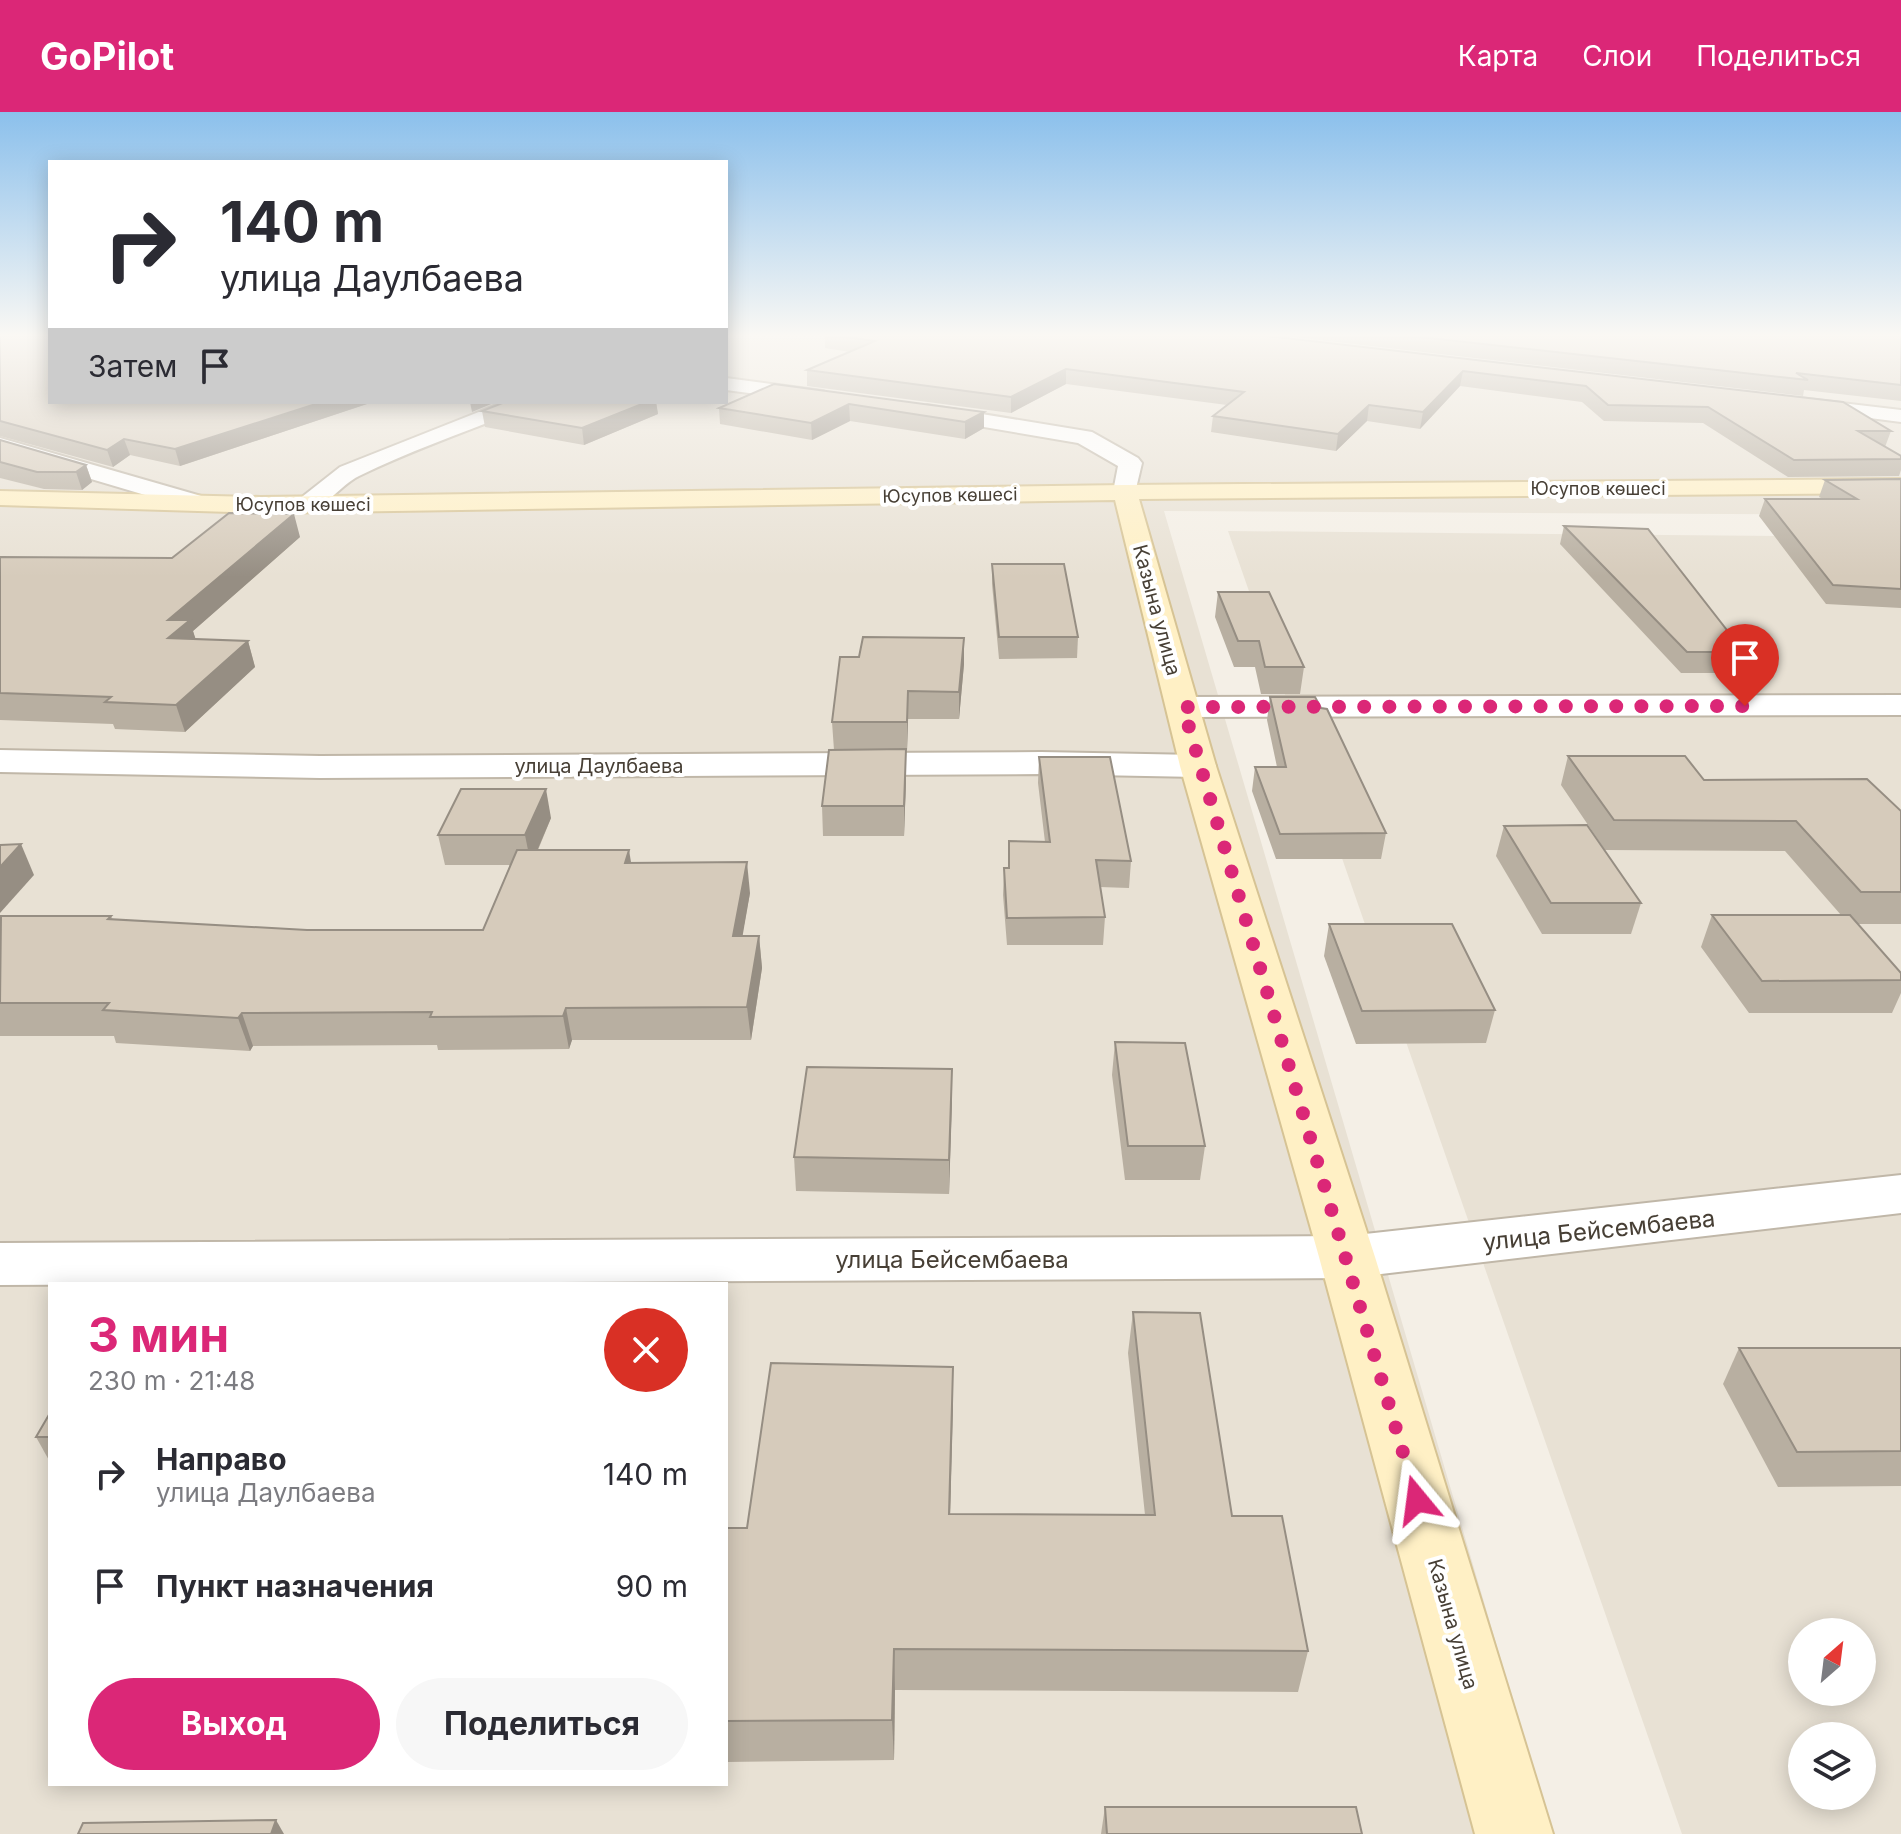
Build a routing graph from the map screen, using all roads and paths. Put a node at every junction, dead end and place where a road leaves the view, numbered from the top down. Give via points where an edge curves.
1 (487, 416) edge
2 (955, 416) edge
3 (0, 445) edge
4 (1901, 486) edge
5 (1125, 492) junction
6 (0, 498) edge
7 (199, 503) junction
8 (306, 504) junction
9 (1901, 705) edge
10 (1183, 707) junction
11 (0, 761) edge
12 (1198, 766) junction
13 (1901, 1194) edge
14 (1347, 1257) junction
15 (0, 1264) edge
16 (1514, 1834) edge

1 - 8 street via 348,472
2 - 5 street via 1084,437 1130,463
3 - 7 street
4 - 5 street, Юсупов көшесі
5 - 8 street, Юсупов көшесі
5 - 10 street, Казына улица
6 - 7 street, Юсупов көшесі
7 - 8 street, Юсупов көшесі
9 - 10 street
10 - 12 street, Казына улица
11 - 12 street, улица Даулбаева via 320,767
12 - 14 street, Казына улица
13 - 14 street, улица Бейсембаева
14 - 15 street, улица Бейсембаева
14 - 16 street, Казына улица

